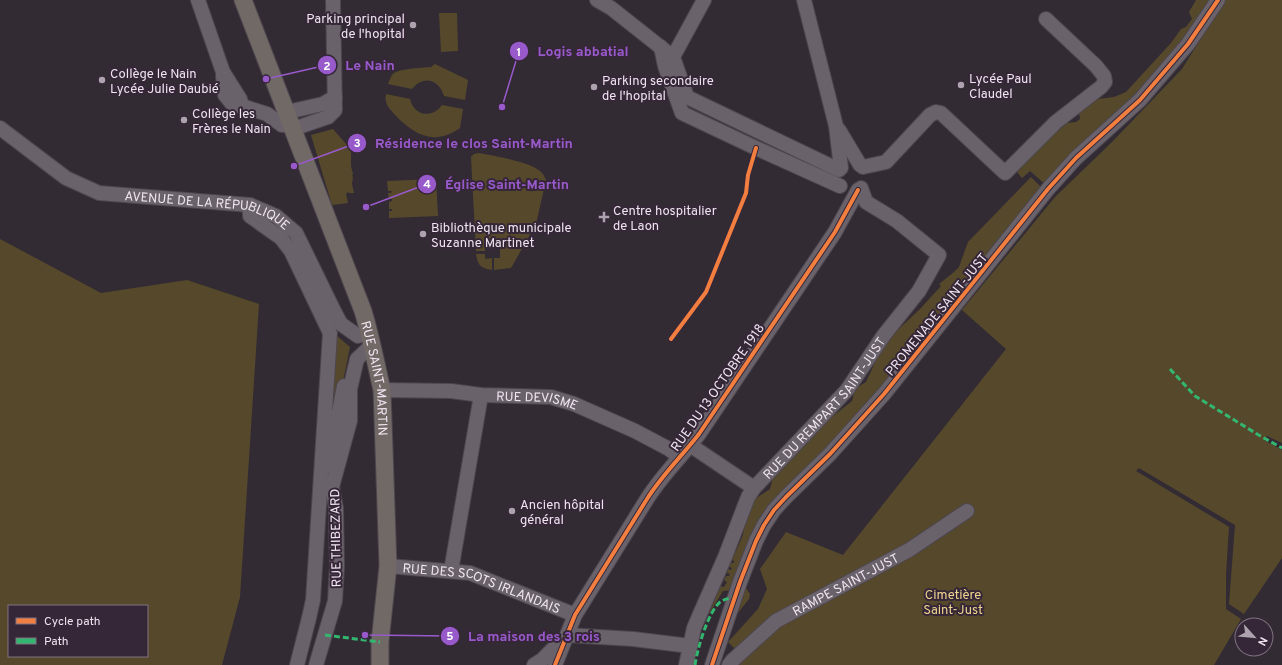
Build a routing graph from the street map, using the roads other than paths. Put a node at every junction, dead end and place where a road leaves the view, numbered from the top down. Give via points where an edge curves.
1 (198, 0) edge
2 (243, 0) edge
3 (333, 0) edge
4 (597, 0) edge
5 (704, 0) edge
6 (804, 0) edge
7 (1218, 0) edge
8 (613, 4) edge
9 (1046, 19) dead end
10 (669, 61) junction
11 (267, 114) junction
12 (289, 118) junction
13 (836, 126) junction
14 (0, 128) edge
15 (762, 133) junction
16 (756, 148) junction
17 (861, 166) junction
18 (840, 169) junction
19 (841, 187) junction
20 (859, 189) junction
21 (250, 205) junction
22 (841, 223) junction
23 (366, 337) junction
24 (382, 390) junction
25 (481, 395) junction
26 (690, 445) junction
27 (680, 457) junction
28 (320, 480) junction
29 (754, 488) junction
30 (967, 511) dead end
31 (388, 566) junction
32 (451, 571) junction
33 (575, 615) junction
34 (567, 635) junction
35 (690, 646) junction
36 (297, 665) edge
37 (316, 665) edge
38 (380, 665) edge
39 (534, 665) edge
40 (555, 665) edge
41 (686, 665) edge
42 (712, 665) edge
43 (729, 665) edge

1 - 11 street via 223,72 225,95 233,105
2 - 12 main road, RUE SAINT-MARTIN
3 - 12 street via 335,97
4 - 8 street
5 - 10 street
6 - 13 street
7 - 42 street, PROMENADE SAINT-JUST via 1169,67 1140,100 1076,158 884,394 830,454 774,510 756,541
8 - 10 street via 661,47
9 - 17 street via 1096,66 1104,76 1105,82 1056,122 1005,173 941,113 936,112 930,115 886,162
10 - 15 street via 687,97
10 - 16 street via 682,113
11 - 12 street
11 - 12 street via 282,125
12 - 23 main road, RUE SAINT-MARTIN via 363,311
13 - 17 street
13 - 18 street
14 - 21 street, AVENUE DE LA RÉPUBLIQUE via 66,178 99,193
15 - 16 street
15 - 18 street
16 - 19 street
17 - 18 street via 848,163
17 - 20 street via 866,181
18 - 19 street via 838,178
19 - 20 street via 850,191
19 - 22 street
20 - 22 street, RUE DU 13 OCTOBRE 1918
20 - 29 street, RUE DU REMPART SAINT-JUST via 866,202 897,222 939,255 919,292 884,335 847,390
21 - 23 street, AVENUE DE LA RÉPUBLIQUE via 276,216 296,233 341,324
21 - 28 street via 250,216 281,238 291,251 330,333
22 - 26 street, RUE DU 13 OCTOBRE 1918
23 - 24 main road, RUE SAINT-MARTIN
23 - 28 street via 344,389 332,448
23 - 37 street, RUE THIBEZARD via 350,388 350,421 332,487 336,508 335,601
24 - 25 street, RUE DEVISME via 451,391
24 - 31 main road, RUE SAINT-MARTIN
25 - 27 street, RUE DEVISME via 551,396 635,431
25 - 32 street
26 - 27 street, RUE DU 13 OCTOBRE 1918
26 - 29 street
27 - 33 street, RUE DU 13 OCTOBRE 1918 via 647,499
28 - 36 street via 312,600
29 - 35 street, RUE DU REMPART SAINT-JUST via 700,614
30 - 43 street, RAMPE SAINT-JUST via 909,550 776,621
31 - 32 street, RUE DES SCOTS IRLANDAIS
31 - 38 main road, RUE SAINT-MARTIN
32 - 33 street, RUE DES SCOTS IRLANDAIS via 470,573
33 - 34 street, RUE DU 13 OCTOBRE 1918
34 - 35 street
34 - 39 street, RUE DU 13 OCTOBRE 1918
34 - 40 street
35 - 41 street, RUE DU REMPART SAINT-JUST

